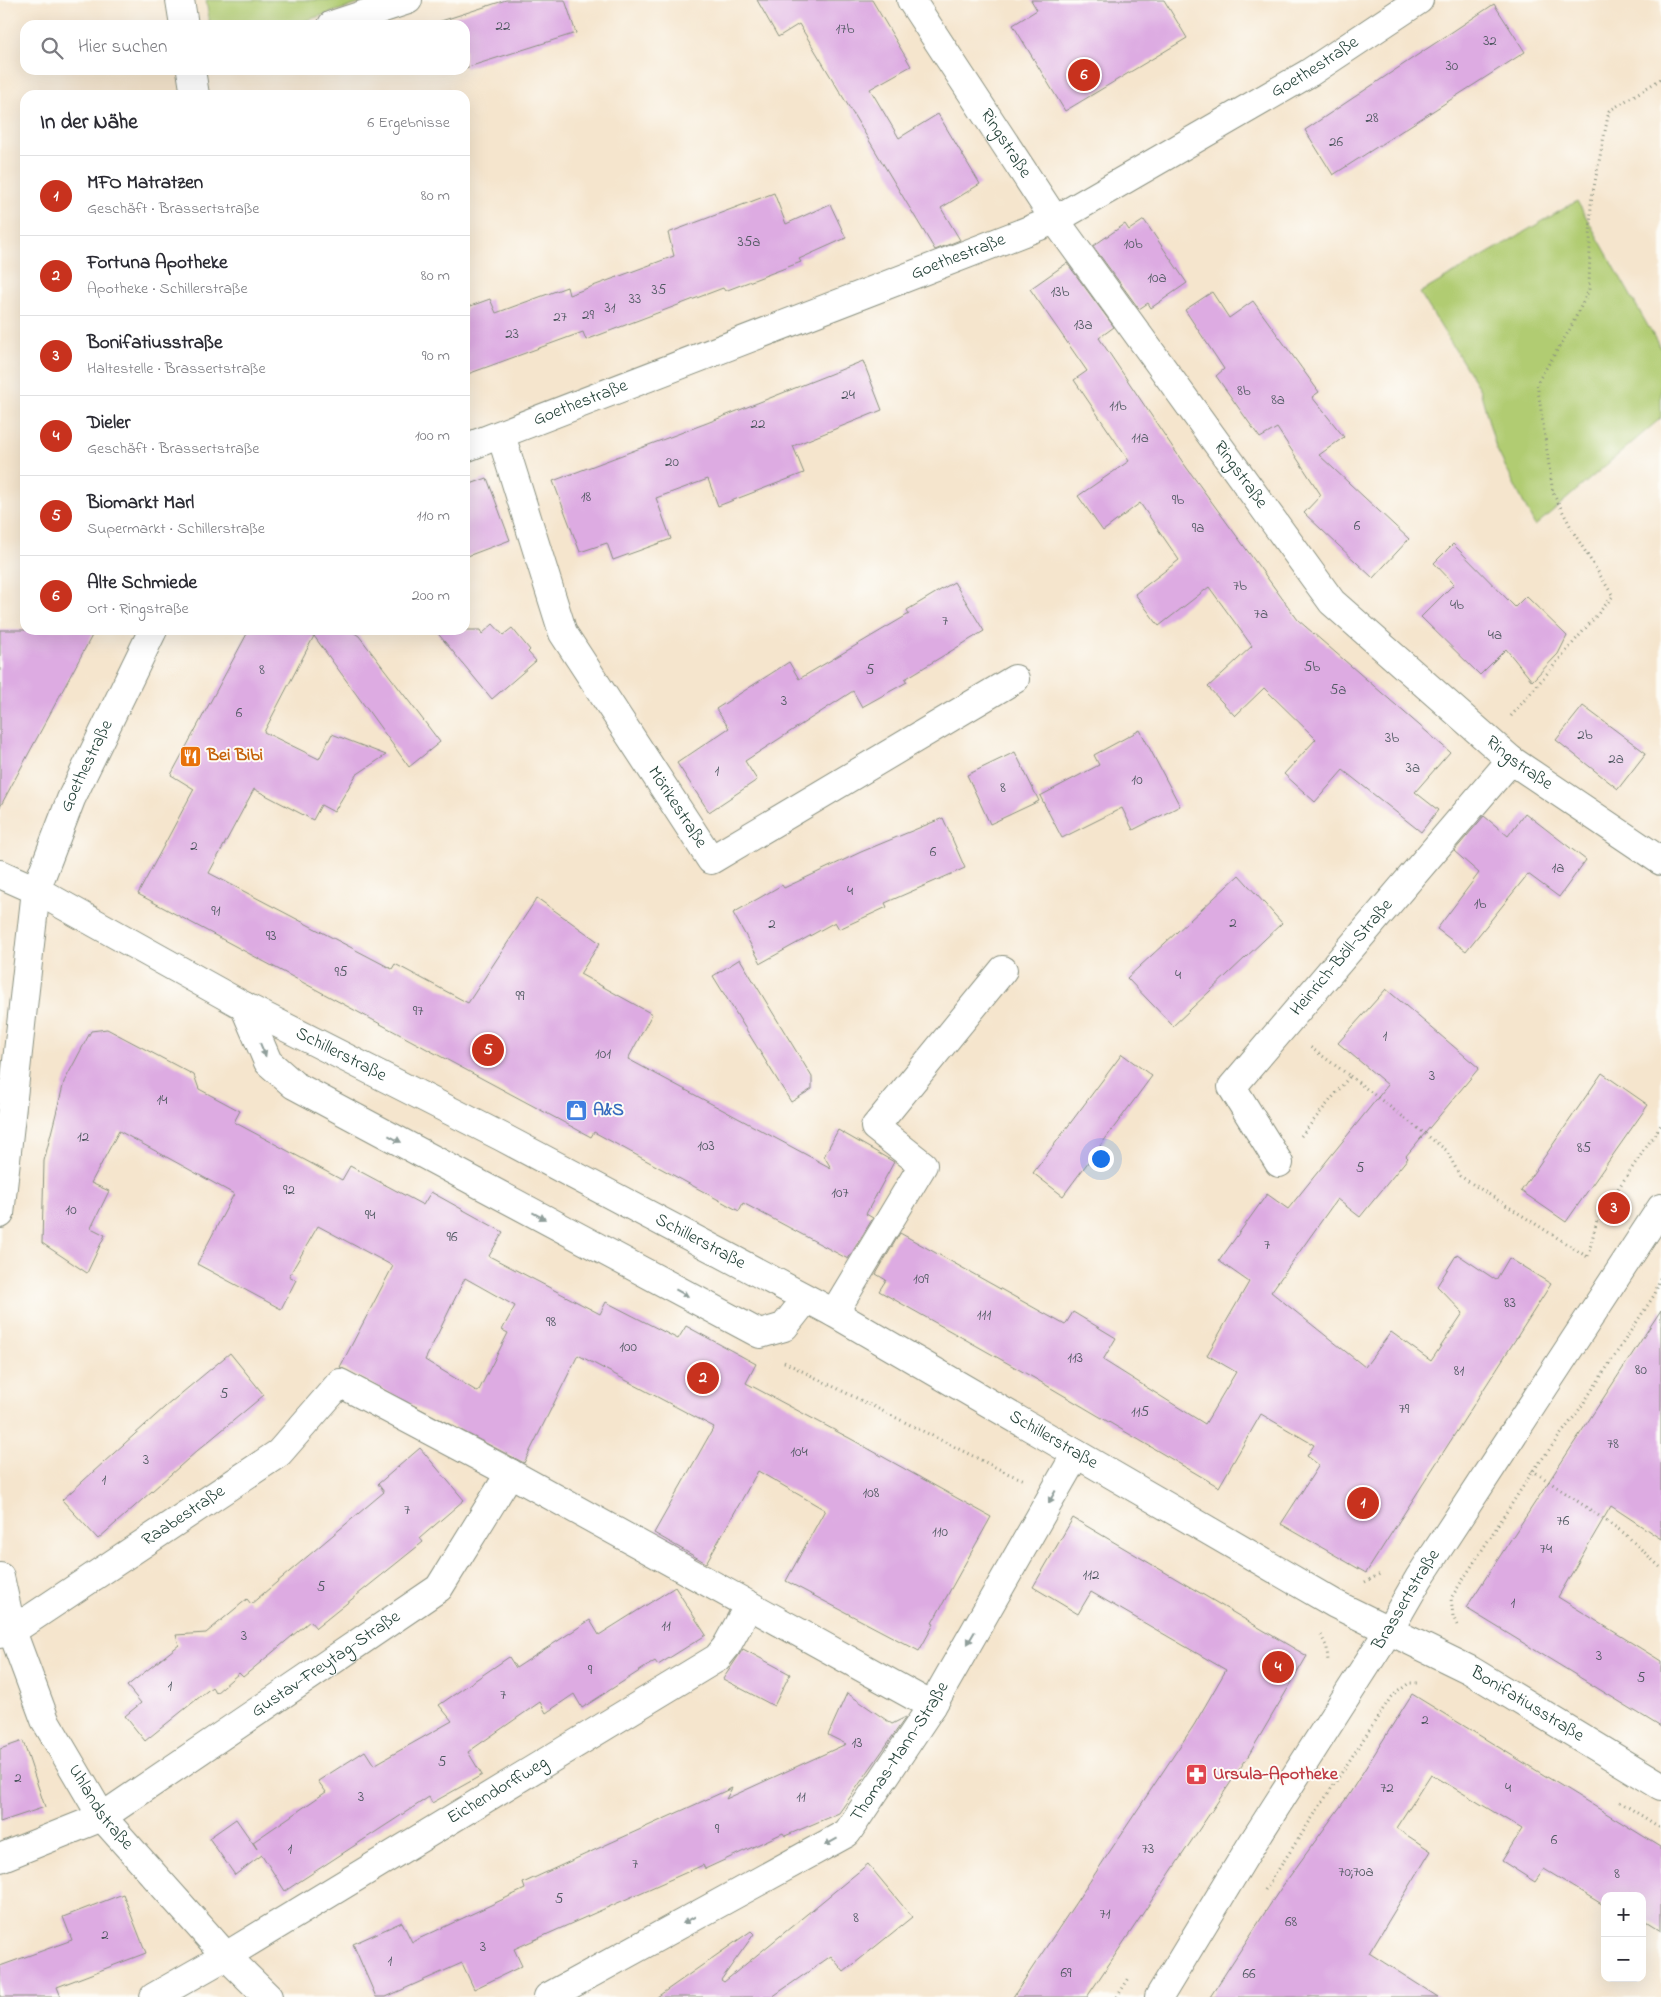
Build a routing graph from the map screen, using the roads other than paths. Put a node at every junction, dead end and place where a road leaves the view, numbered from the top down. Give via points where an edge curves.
1 (180, 0) edge
2 (408, 0) edge
3 (911, 0) edge
4 (1419, 0) edge
5 (183, 20) edge
6 (347, 20) edge
7 (1055, 220) junction
8 (501, 435) junction
9 (470, 446) edge
10 (151, 635) edge
11 (1016, 679) dead end
12 (1511, 760) junction
13 (1661, 862) edge
14 (0, 874) edge
15 (35, 899) junction
16 (1003, 970) dead end
17 (244, 1006) junction
18 (1279, 1163) road end
19 (1661, 1208) edge
20 (0, 1214) edge
21 (806, 1298) junction
22 (834, 1313) junction
23 (1076, 1454) junction
24 (510, 1473) junction
25 (0, 1577) edge
26 (749, 1605) junction
27 (1389, 1630) junction
28 (6, 1633) edge
29 (932, 1706) junction
30 (1661, 1786) edge
31 (102, 1817) junction
32 (0, 1858) edge
33 (226, 1956) junction
34 (154, 1997) edge
35 (268, 1997) edge
36 (548, 1997) edge
37 (1159, 1997) edge

1 - 5 street
2 - 6 street
3 - 7 street, Ringstraße
4 - 7 street, Goethestraße via 1309,73
7 - 8 street, Goethestraße
7 - 12 street, Ringstraße via 1332,602
8 - 9 street, Goethestraße
8 - 11 street, Mörikestraße via 563,633 711,860
10 - 15 street, Goethestraße via 71,799
12 - 13 street, Ringstraße
12 - 18 street, Heinrich-Böll-Straße via 1232,1087
14 - 15 street, Schillerstraße
15 - 17 street, Schillerstraße
15 - 20 street
16 - 22 street via 875,1126 923,1165
17 - 21 street, Schillerstraße via 502,1137
17 -> 21 street via 268,1062 294,1085 760,1334 784,1327
19 - 27 street, Brassertstraße via 1419,1578
21 - 22 street, Schillerstraße
22 - 23 street, Schillerstraße
23 - 27 street, Schillerstraße via 1335,1604
23 -> 29 street, Thomas-Mann-Straße
24 - 26 street
24 - 28 street, Raabestraße via 340,1383 279,1454
24 - 31 street, Gustav-Freytag-Straße via 439,1588
25 - 28 street, Uhlandstraße
26 - 29 street
26 - 33 street, Eichendorffweg via 717,1658
27 - 30 street, Bonifatiusstraße via 1470,1670
27 - 37 street, Brassertstraße via 1250,1847
28 - 31 street, Uhlandstraße via 45,1720
29 -> 36 street, Thomas-Mann-Straße via 847,1833
31 - 32 street, Gustav-Freytag-Straße
31 - 33 street, Uhlandstraße
33 - 34 street, Eichendorffweg
33 - 35 street, Uhlandstraße

